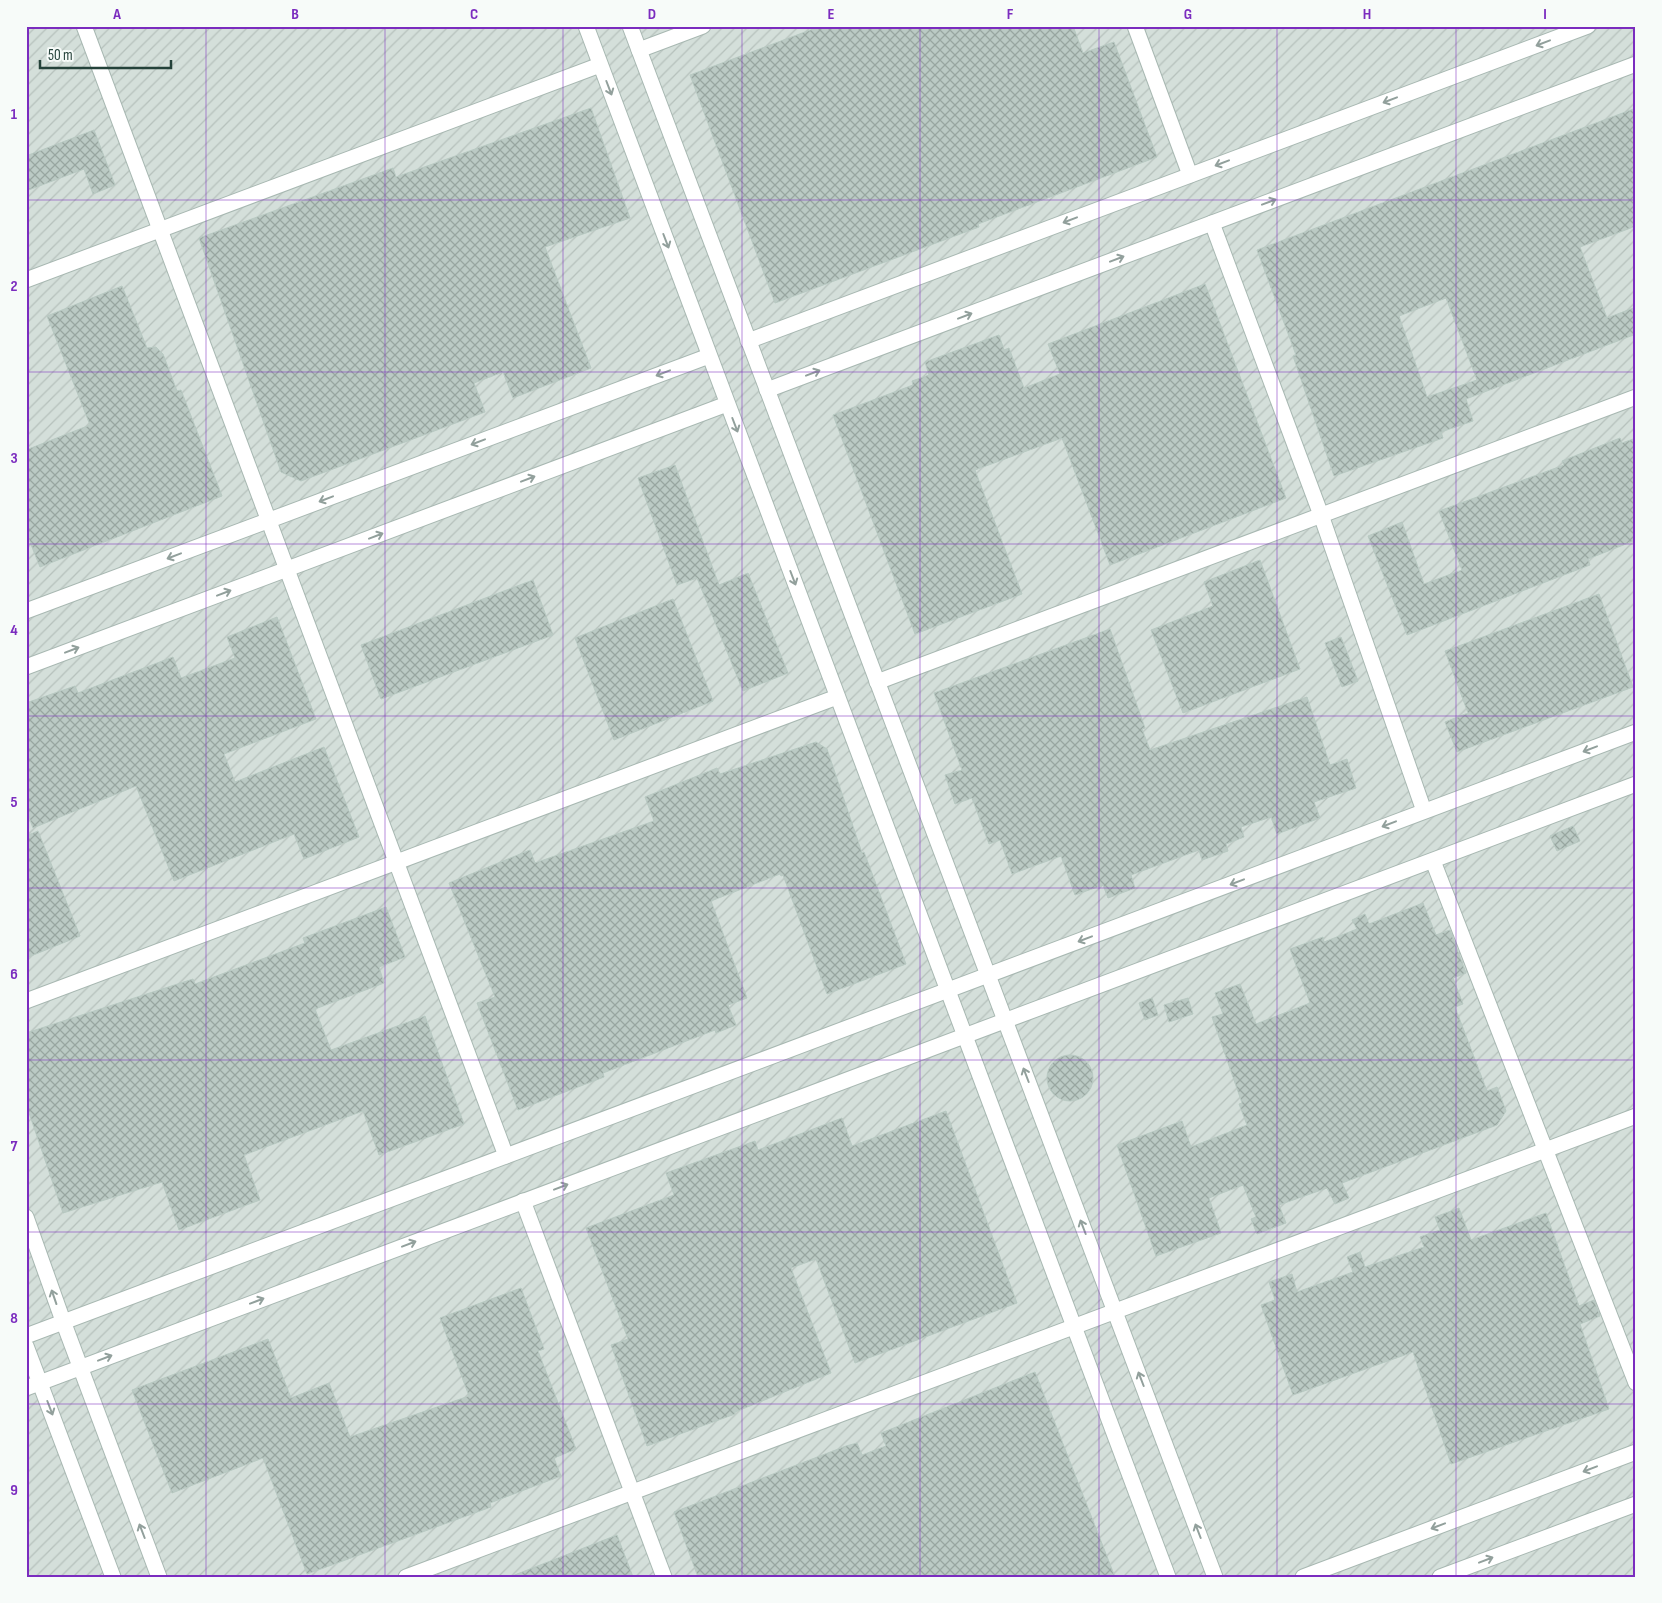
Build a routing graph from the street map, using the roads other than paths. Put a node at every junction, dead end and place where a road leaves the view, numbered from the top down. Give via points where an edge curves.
1 (84, 26) edge
2 (586, 26) edge
3 (630, 26) edge
4 (703, 26) edge
5 (1135, 26) edge
6 (1588, 26) edge
7 (639, 50) junction
8 (1636, 64) edge
9 (600, 65) junction
10 (1190, 175) junction
11 (1212, 223) junction
12 (160, 230) junction
13 (26, 280) edge
14 (748, 341) junction
15 (709, 356) junction
16 (767, 390) junction
17 (1636, 397) edge
18 (728, 404) junction
19 (1321, 515) junction
20 (269, 520) junction
21 (287, 570) junction
22 (26, 611) edge
23 (26, 667) edge
24 (877, 682) junction
25 (837, 697) junction
26 (1636, 732) edge
27 (1636, 784) edge
28 (1424, 811) junction
29 (1433, 861) junction
30 (396, 862) junction
31 (988, 975) junction
32 (948, 990) junction
33 (26, 1001) edge
34 (1005, 1021) junction
35 (965, 1036) junction
36 (1636, 1116) edge
37 (1545, 1150) junction
38 (506, 1156) junction
39 (524, 1201) junction
40 (26, 1217) edge
41 (1115, 1311) junction
42 (63, 1321) junction
43 (1074, 1326) junction
44 (26, 1336) edge
45 (26, 1346) edge
46 (80, 1367) junction
47 (1636, 1383) edge
48 (33, 1385) edge
49 (1636, 1452) edge
50 (632, 1492) junction
51 (1636, 1504) edge
52 (113, 1577) edge
53 (159, 1577) edge
54 (406, 1577) edge
55 (664, 1577) edge
56 (1168, 1577) edge
57 (1215, 1577) edge
58 (1303, 1577) edge
59 (1440, 1577) edge

1 - 12 street
2 - 9 street
3 - 7 street
4 - 7 street
5 - 10 street
6 -> 10 street
7 - 14 street
11 -> 8 street
9 - 12 street
9 -> 15 street
10 -> 14 street
16 -> 11 street
11 - 19 street
12 - 13 street
12 - 20 street
14 - 16 street
15 - 18 street
15 -> 20 street
16 - 24 street
17 - 19 street
21 -> 18 street
18 -> 25 street
19 - 24 street
19 - 28 street
20 - 21 street
20 -> 22 street
23 -> 21 street
21 - 30 street
24 - 31 street
25 - 30 street
25 - 32 street
26 -> 28 street
27 - 29 street
28 -> 31 street
29 - 34 street
29 - 37 street
30 - 33 street
30 - 38 street
31 - 32 street
31 - 34 street
32 - 35 street
32 - 38 street
34 - 35 street
41 -> 34 street
39 -> 35 street
35 - 43 street
36 - 37 street
37 - 41 street
37 - 47 street
38 - 42 street
46 -> 39 street
39 - 50 street
42 -> 40 street
41 - 43 street
57 -> 41 street
42 - 44 street
42 - 46 street
43 - 50 street
43 - 56 street
45 - 48 street
46 - 48 street
53 -> 46 street
48 -> 52 street
49 -> 58 street
50 - 54 street
50 - 55 street
59 -> 51 street

